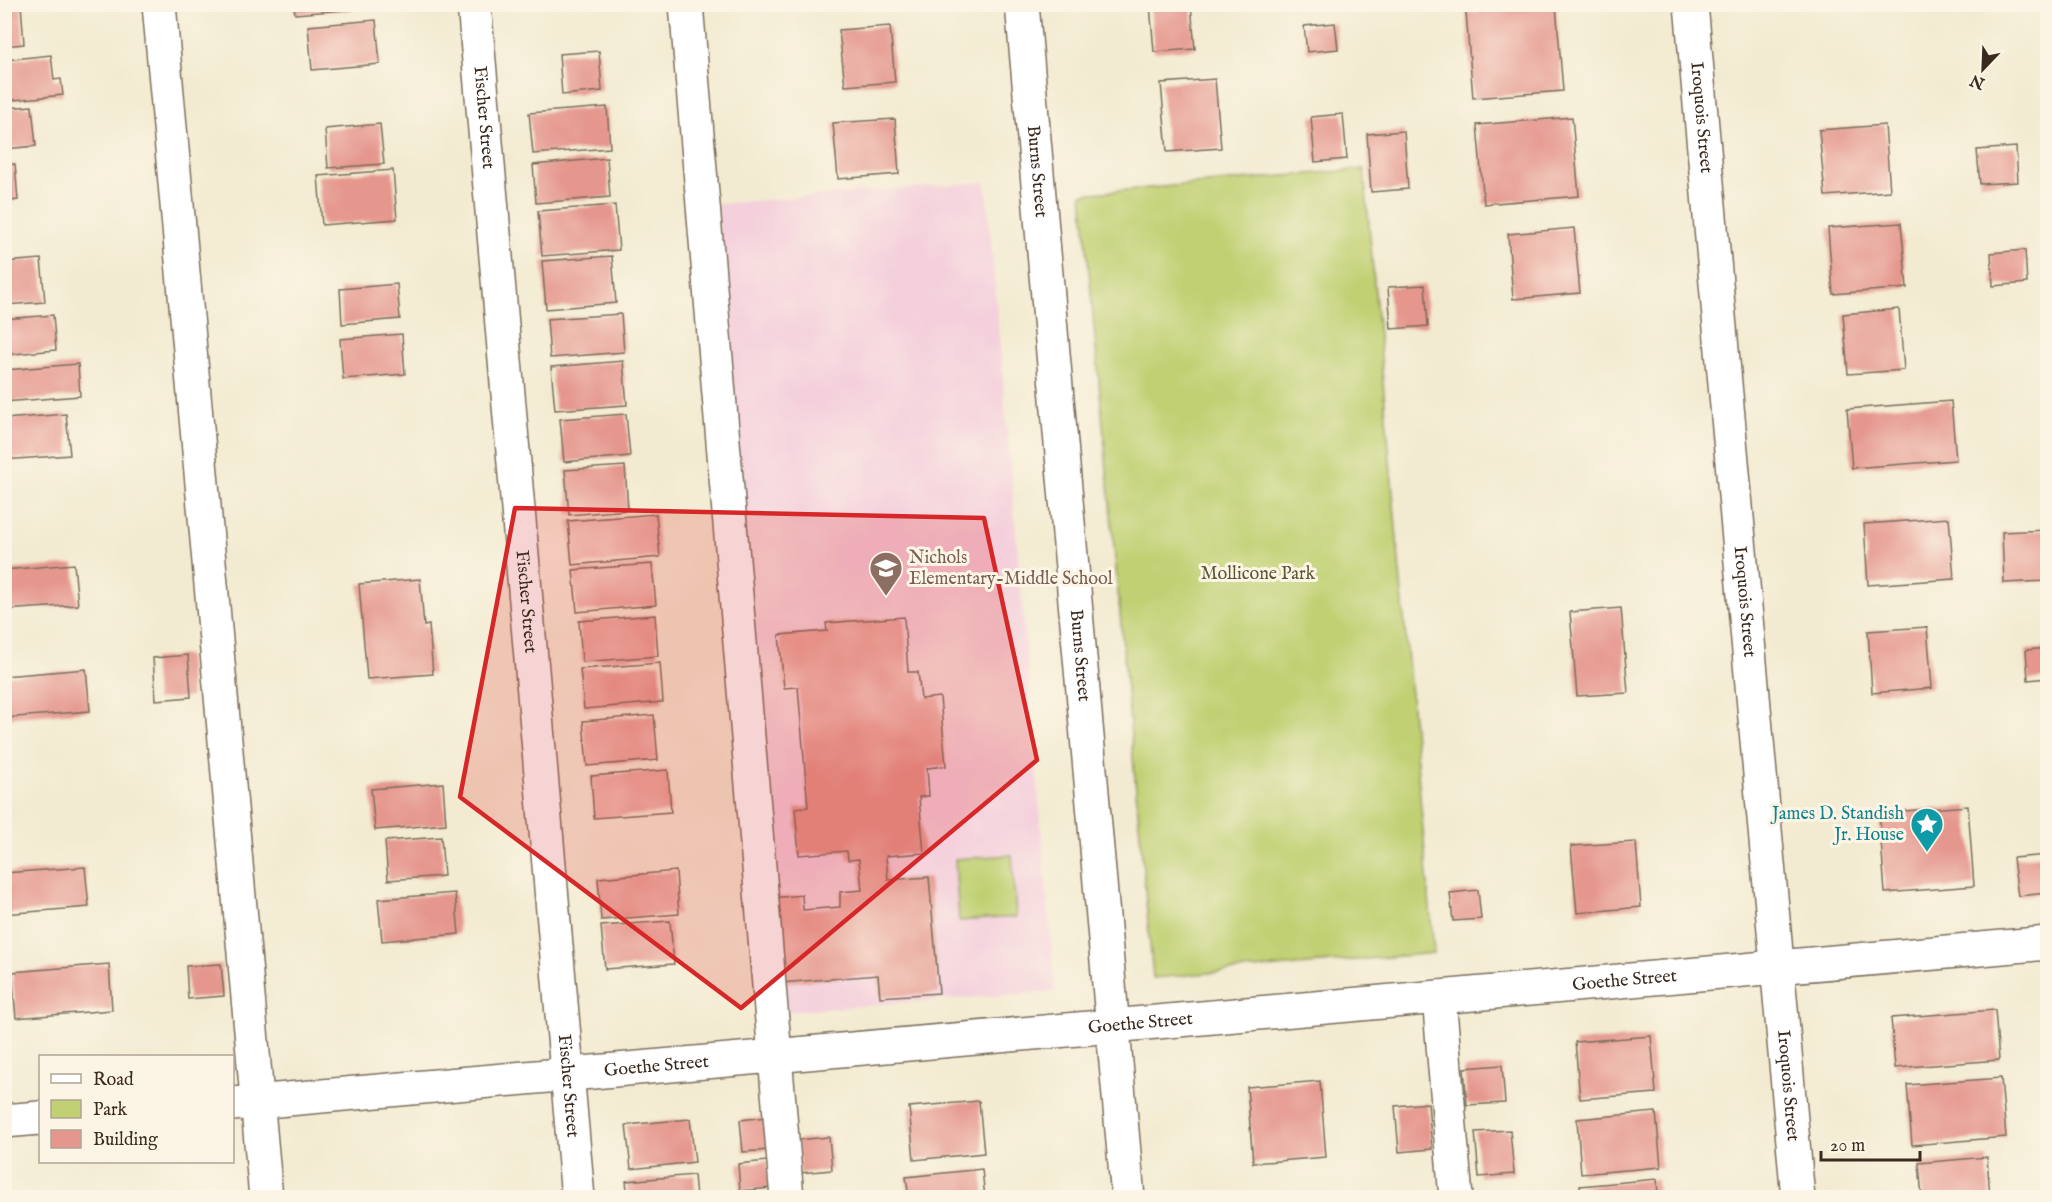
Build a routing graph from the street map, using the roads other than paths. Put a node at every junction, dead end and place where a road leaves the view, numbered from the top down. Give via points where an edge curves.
1 (159, 4) edge
2 (474, 4) edge
3 (686, 4) edge
4 (1022, 4) edge
5 (1691, 4) edge
6 (2048, 943) edge
7 (1778, 967) junction
8 (1439, 998) junction
9 (1113, 1026) junction
10 (774, 1057) junction
11 (569, 1076) junction
12 (244, 1103) edge
13 (39, 1118) edge
14 (4, 1121) edge
15 (266, 1197) edge
16 (578, 1197) edge
17 (787, 1197) edge
18 (1128, 1197) edge
19 (1456, 1197) edge
20 (1798, 1197) edge

1 - 12 street
2 - 11 street, Fischer Street
3 - 10 street
4 - 9 street, Burns Street
5 - 7 street, Iroquois Street
6 - 7 street, Goethe Street
7 - 8 street, Goethe Street
7 - 20 street, Iroquois Street
8 - 9 street, Goethe Street
8 - 19 street
9 - 10 street, Goethe Street
9 - 18 street, Burns Street
10 - 11 street, Goethe Street
10 - 17 street
11 - 12 street, Goethe Street
11 - 16 street, Fischer Street
12 - 15 street
13 - 14 street

